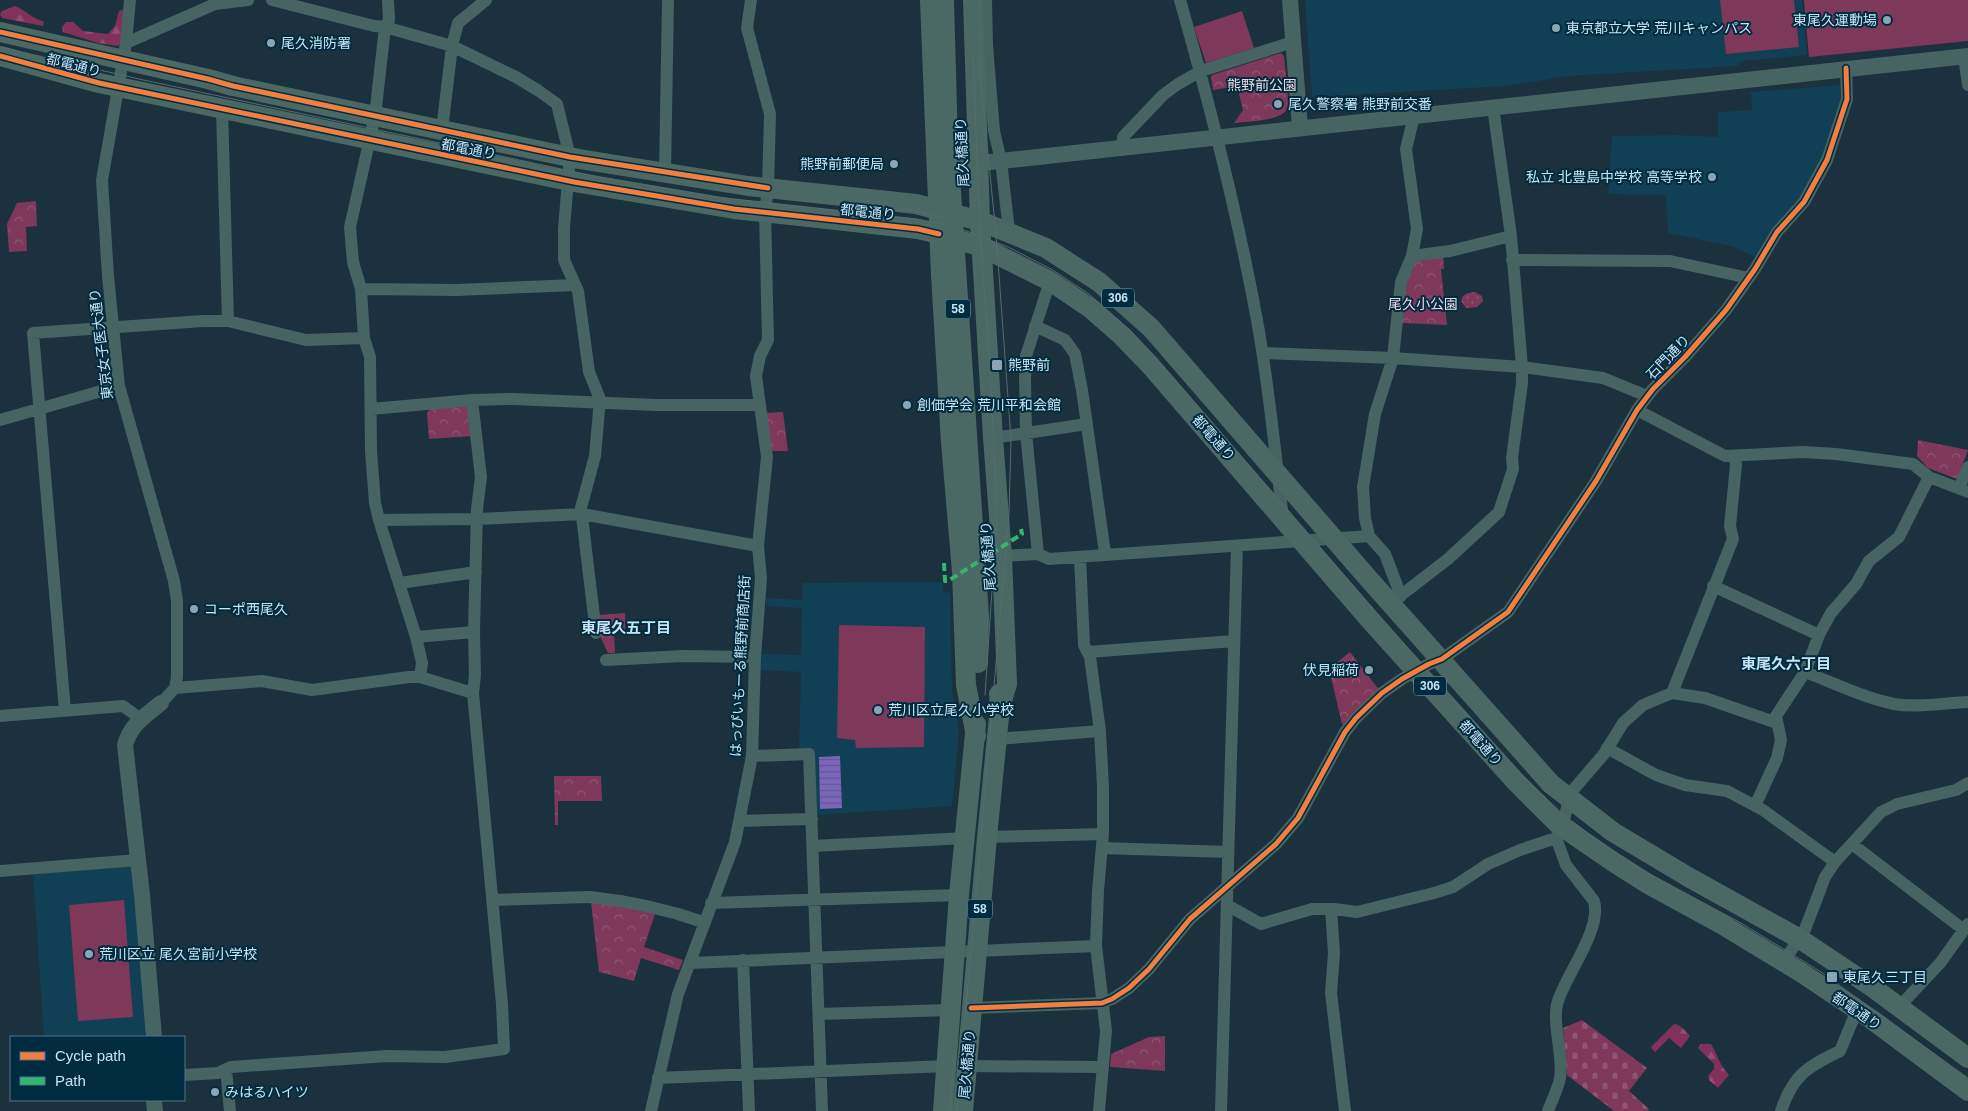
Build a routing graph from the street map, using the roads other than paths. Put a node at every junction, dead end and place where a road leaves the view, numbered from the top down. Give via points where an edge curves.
1 (130, 0) edge
2 (248, 0) edge
3 (272, 0) edge
4 (388, 0) edge
5 (486, 0) edge
6 (668, 0) edge
7 (750, 0) edge
8 (930, 0) edge
9 (944, 0) edge
10 (958, 0) edge
11 (973, 0) edge
12 (986, 0) edge
13 (1180, 0) edge
14 (1290, 0) edge
15 (385, 27) junction
16 (0, 32) edge
17 (1293, 42) junction
18 (452, 46) junction
19 (124, 51) junction
20 (0, 56) edge
21 (1966, 56) edge
22 (1846, 68) junction
23 (1201, 71) junction
24 (1968, 85) edge
25 (119, 87) junction
26 (1493, 107) junction
27 (222, 110) junction
28 (375, 116) junction
29 (1414, 116) junction
30 (1300, 128) junction
31 (442, 130) junction
32 (1217, 136) junction
33 (370, 141) junction
34 (1123, 147) junction
35 (936, 150) junction
36 (570, 157) junction
37 (1001, 161) junction
38 (978, 163) junction
39 (665, 173) junction
40 (569, 181) junction
41 (768, 188) junction
42 (937, 188) junction
43 (795, 191) junction
44 (938, 209) junction
45 (765, 212) junction
46 (980, 221) junction
47 (1009, 231) junction
48 (939, 234) junction
49 (1510, 236) junction
50 (982, 247) junction
51 (1412, 256) junction
52 (1512, 260) junction
53 (1749, 278) junction
54 (1050, 281) junction
55 (575, 285) junction
56 (360, 289) junction
57 (228, 321) junction
58 (1035, 326) junction
59 (113, 327) junction
60 (364, 338) junction
61 (1262, 354) junction
62 (1393, 358) junction
63 (1522, 367) junction
64 (119, 386) junction
65 (1647, 396) junction
66 (472, 400) junction
67 (600, 402) junction
68 (759, 405) junction
69 (371, 409) junction
70 (39, 410) junction
71 (1637, 410) junction
72 (0, 420) edge
73 (1086, 424) junction
74 (1026, 433) junction
75 (993, 438) junction
76 (1734, 456) junction
77 (1968, 467) edge
78 (1277, 473) junction
79 (1929, 478) junction
80 (1963, 490) edge
81 (582, 514) junction
82 (1283, 518) junction
83 (477, 519) junction
84 (379, 520) junction
85 (1369, 536) junction
86 (1334, 539) junction
87 (1302, 541) junction
88 (758, 546) junction
89 (1236, 546) junction
90 (1105, 553) junction
91 (1038, 554) junction
92 (1002, 556) junction
93 (1080, 557) junction
94 (476, 572) junction
95 (400, 583) junction
96 (1714, 586) junction
97 (1396, 599) junction
98 (985, 616) junction
99 (474, 632) junction
100 (596, 633) dead end
101 (1819, 635) junction
102 (416, 637) junction
103 (1234, 641) junction
104 (1088, 652) junction
105 (755, 657) junction
106 (1442, 659) junction
107 (606, 660) dead end
108 (1416, 671) junction
109 (1806, 672) junction
110 (420, 677) junction
111 (175, 688) junction
112 (1672, 692) junction
113 (473, 693) junction
114 (1968, 702) edge
115 (161, 703) joint
116 (1000, 707) junction
117 (65, 711) junction
118 (0, 716) edge
119 (141, 719) junction
120 (1777, 724) junction
121 (1100, 731) junction
122 (976, 736) junction
123 (997, 739) junction
124 (1608, 748) junction
125 (752, 756) junction
126 (1968, 783) edge
127 (1568, 798) junction
128 (1755, 806) junction
129 (812, 819) junction
130 (739, 821) junction
131 (1559, 832) junction
132 (1103, 834) junction
133 (966, 838) junction
134 (986, 838) junction
135 (1852, 844) junction
136 (813, 846) junction
137 (1102, 848) junction
138 (1228, 852) junction
139 (138, 860) junction
140 (1835, 862) junction
141 (0, 871) edge
142 (1228, 885) junction
143 (959, 895) junction
144 (492, 900) junction
145 (815, 900) junction
146 (711, 903) junction
147 (1227, 905) junction
148 (1332, 909) junction
149 (703, 922) junction
150 (1966, 927) edge
151 (1800, 939) junction
152 (1096, 946) junction
153 (977, 951) junction
154 (955, 952) junction
155 (817, 957) junction
156 (743, 960) junction
157 (690, 962) junction
158 (1783, 962) junction
159 (1102, 1003) junction
160 (1868, 1005) junction
161 (1899, 1007) junction
162 (971, 1008) junction
163 (950, 1010) junction
164 (819, 1014) junction
165 (154, 1036) edge
166 (1968, 1058) edge
167 (946, 1066) junction
168 (966, 1066) junction
169 (1104, 1067) junction
170 (226, 1069) junction
171 (821, 1071) junction
172 (185, 1074) edge
173 (748, 1075) junction
174 (658, 1078) junction
175 (1968, 1091) edge
176 (230, 1111) edge
177 (651, 1111) edge
178 (749, 1111) edge
179 (822, 1111) edge
180 (943, 1111) edge
181 (963, 1111) edge
182 (1099, 1111) edge
183 (1221, 1111) edge
184 (1344, 1111) edge
185 (1548, 1111) edge
186 (1781, 1111) edge

1 - 19 street, 東京女子医大通り
2 - 19 street via 215,4
3 - 15 street
4 - 15 street via 389,20
5 - 18 street via 458,24
6 - 39 street
7 - 41 street, はっぴいもーる熊野前商店街 via 747,28 770,114
8 - 35 main road
9 - 98 main road, 尾久橋通り / 58, bridge via 948,146
10 - 98 main road, 尾久橋通り / 58 via 961,146
11 - 38 main road
12 - 37 street via 994,131
13 - 23 street
14 - 17 street
15 - 18 street
15 - 28 street
16 - 19 main road, 都電通り / 306
17 - 23 street
17 - 30 street
18 - 31 street
18 - 36 street via 516,76 557,104
19 - 25 street, 東京女子医大通り
19 - 28 main road, 都電通り / 306 via 233,86
20 - 25 main road, 都電通り / 306
21 - 22 street
21 - 24 street
22 - 26 street
22 - 53 street, 石門通り via 1847,99 1827,160 1804,202 1777,232
23 - 32 street
23 - 34 street via 1163,95 1124,136
25 - 27 main road, 都電通り / 306
25 - 59 street, 東京女子医大通り via 102,186
26 - 29 street
26 - 49 street
27 - 33 main road, 都電通り / 306
27 - 57 street
28 - 31 main road, 都電通り / 306
28 - 33 street
29 - 30 street
29 - 51 street via 1406,149 1417,229
30 - 32 street
31 - 36 main road, 都電通り / 306
32 - 34 street
32 - 61 street
33 - 40 main road, 都電通り / 306
33 - 56 street via 350,227 353,262
34 - 37 street
35 - 38 street via 938,156 948,163
35 - 42 main road
36 - 39 main road, 都電通り / 306
36 - 40 street
37 - 38 street
37 - 47 street
38 - 42 street
38 - 46 main road
39 - 41 main road, 都電通り / 306
40 - 45 main road, 都電通り / 306
40 - 55 street via 564,260
41 - 43 main road, 都電通り / 306
41 - 45 street, はっぴいもーる熊野前商店街
42 - 43 main road via 916,194
42 - 44 main road
43 - 44 main road, 都電通り / 306
44 - 46 main road, 都電通り / 306
44 - 48 main road
45 - 48 main road, 都電通り / 306
45 - 68 street, はっぴいもーる熊野前商店街 via 768,340 760,356 756,376
46 - 47 main road, 都電通り / 306
46 - 50 main road
47 - 78 main road, 都電通り / 306 via 1066,260 1100,282 1130,308
48 - 50 main road, 都電通り / 306
48 - 122 main road via 962,572 966,685
49 - 51 street via 1450,251
49 - 52 street
50 - 54 main road, 都電通り / 306
50 - 75 main road
51 - 62 street via 1401,282
52 - 53 street via 1670,261
52 - 63 street
53 - 65 street, 石門通り via 1703,338
54 - 58 street
54 - 82 main road, 都電通り / 306 via 1090,308 1121,335
55 - 56 street via 457,290
55 - 67 street via 589,372
56 - 60 street
57 - 59 street
57 - 60 street via 306,340
58 - 73 street via 1065,340 1075,354
58 - 74 street via 1026,356
59 - 64 street, 東京女子医大通り
59 - 70 street via 33,333
60 - 69 street via 370,357
61 - 62 street
61 - 78 street
62 - 63 street
62 - 85 street via 1375,414 1363,487
63 - 65 street via 1603,378
63 - 97 street via 1513,469 1499,512 1448,559
64 - 70 street
64 - 111 street, 東京女子医大通り via 174,581 177,601
65 - 71 street, 石門通り
66 - 67 street
66 - 69 street
66 - 83 street via 481,477
67 - 68 street
67 - 81 street via 595,456
68 - 88 street, はっぴいもーる熊野前商店街 via 767,457
69 - 84 street via 371,451
70 - 72 street
70 - 117 street
71 - 76 street via 1725,456
71 - 106 street, 石門通り via 1596,481 1508,612
73 - 74 street
73 - 90 street
74 - 75 street
74 - 91 street
75 - 92 main road
76 - 79 street via 1803,452 1836,454 1913,464
76 - 96 street via 1736,465 1730,526 1733,539
77 - 80 street
78 - 82 street
78 - 86 main road, 都電通り / 306
79 - 80 street
79 - 101 street via 1899,537 1869,561
81 - 83 street
81 - 88 street
81 - 100 street
82 - 87 main road, 都電通り / 306
83 - 84 street
83 - 94 street
84 - 95 street
85 - 86 street
85 - 97 street via 1385,554
86 - 87 street
86 - 97 main road, 都電通り / 306
87 - 89 street
87 - 108 main road, 都電通り / 306
88 - 105 street, はっぴいもーる熊野前商店街 via 761,578
89 - 90 street
89 - 103 street
90 - 93 street
91 - 92 street
91 - 93 street via 1048,559
92 - 116 main road via 1007,684
93 - 104 street via 1084,645
94 - 95 street
94 - 99 street
95 - 102 street
96 - 101 street
96 - 112 street
97 - 106 main road, 都電通り / 306
98 - 116 main road, 尾久橋通り / 58
98 - 122 main road, 尾久橋通り / 58
99 - 102 street
99 - 113 street
101 - 109 street
102 - 110 street via 422,663
103 - 104 street
103 - 138 street
104 - 121 street
105 - 107 street
105 - 125 street, はっぴいもーる熊野前商店街
106 - 108 street, 石門通り
106 - 127 main road, 都電通り / 306 via 1529,760
108 - 131 main road, 都電通り / 306
108 - 142 street, 石門通り via 1382,693 1356,718 1298,818 1276,844
109 - 114 street via 1894,704 1923,706
109 - 120 street via 1776,716
110 - 111 street via 312,690 262,681
110 - 113 street
111 - 115 street
112 - 120 street via 1704,698
112 - 124 street via 1644,705 1623,724
113 - 144 street
115 - 119 street
116 - 123 main road, 尾久橋通り / 58
117 - 118 street
117 - 119 street via 123,706
119 - 139 street via 128,733 125,745
120 - 128 street via 1781,740 1778,758
121 - 123 street
121 - 132 street
122 - 133 main road, 尾久橋通り / 58
123 - 134 main road, 尾久橋通り / 58
124 - 127 street
124 - 128 street via 1656,775 1685,785 1727,791
125 - 129 street via 809,754
125 - 130 street, はっぴいもーる熊野前商店街
126 - 135 street via 1956,790 1896,804 1881,812
127 - 131 street
127 - 151 main road, 都電通り / 306 via 1639,848
128 - 140 street
129 - 130 street
129 - 136 street
130 - 146 street, はっぴいもーる熊野前商店街 via 735,842
131 - 148 street via 1488,864 1454,887 1356,912
131 - 158 main road, 都電通り / 306
131 - 185 street via 1566,865 1596,908 1588,940 1556,1004 1560,1077
132 - 134 street
132 - 137 street
133 - 136 street
133 - 143 main road, 尾久橋通り / 58
134 - 153 main road, 尾久橋通り / 58
135 - 140 street
135 - 150 street
136 - 145 street
137 - 138 street
137 - 152 street
138 - 142 street
139 - 141 street
139 - 165 street
140 - 151 street via 1825,877
142 - 147 street
142 - 159 street, 石門通り via 1190,919 1129,988
143 - 145 street
143 - 154 main road, 尾久橋通り / 58
144 - 149 street via 596,898 654,907
144 - 170 street via 504,1049 445,1057 387,1056
145 - 146 street
145 - 155 street
146 - 149 street, はっぴいもーる熊野前商店街
147 - 148 street via 1261,924 1312,909
147 - 183 street
148 - 184 street via 1334,952 1331,993
149 - 157 street, はっぴいもーる熊野前商店街
150 - 161 street via 1941,962
151 - 158 street
151 - 160 main road, 都電通り / 306
152 - 153 street
152 - 159 street
153 - 154 street
153 - 162 main road, 尾久橋通り / 58
154 - 155 street
154 - 163 main road, 尾久橋通り / 58
155 - 156 street
155 - 164 street
156 - 157 street
156 - 173 street
157 - 174 street, はっぴいもーる熊野前商店街 via 678,994
158 - 160 main road, 都電通り / 306
159 - 162 street
159 - 169 street via 1106,1031
160 - 161 main road, 都電通り / 306
160 - 175 main road, 都電通り / 306
160 - 186 street via 1840,1052 1799,1076
161 - 166 main road, 都電通り / 306
162 - 168 main road, 尾久橋通り / 58
163 - 164 street
163 - 167 main road, 尾久橋通り / 58
164 - 171 street
167 - 171 street
167 - 180 main road, 尾久橋通り / 58
168 - 169 street
168 - 181 main road, 尾久橋通り / 58
169 - 182 street
170 - 172 street via 218,1073
170 - 176 street
171 - 173 street
171 - 179 street
173 - 174 street
173 - 178 street
174 - 177 street, はっぴいもーる熊野前商店街

